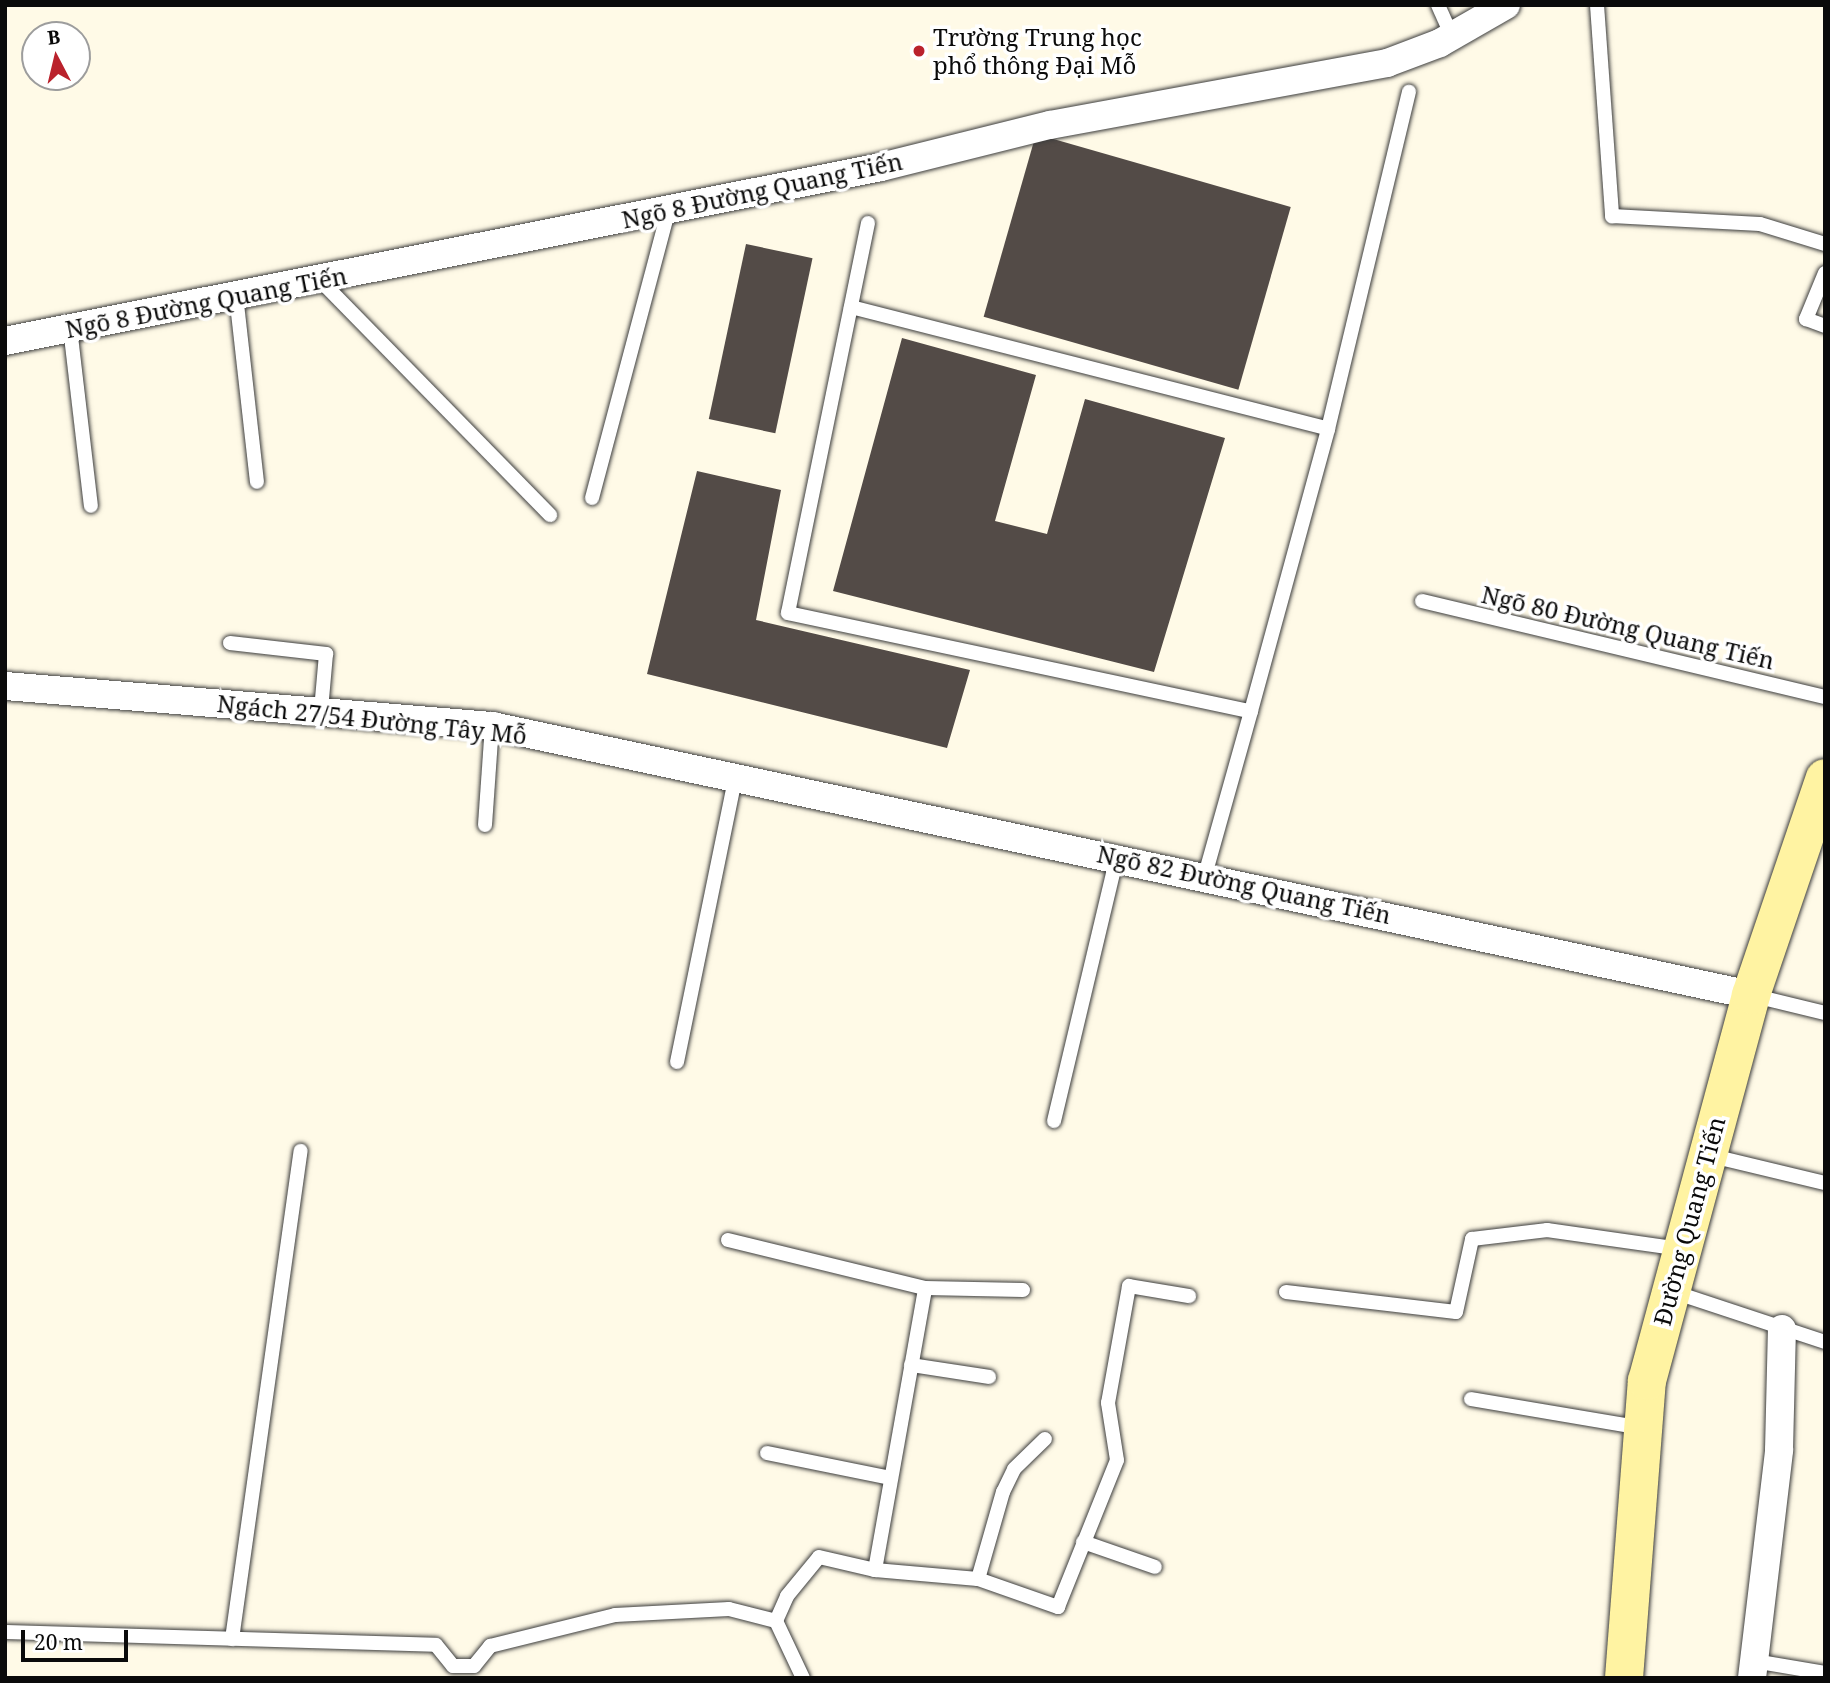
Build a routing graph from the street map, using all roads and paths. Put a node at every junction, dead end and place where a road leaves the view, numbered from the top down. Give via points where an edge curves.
1 (1438, 5) edge
2 (1506, 5) edge
3 (1597, 5) edge
4 (1452, 36) junction
5 (1409, 92) dead end
6 (669, 209) junction
7 (868, 223) dead end
8 (1825, 244) edge
9 (1825, 273) edge
10 (320, 280) junction
11 (236, 295) junction
12 (851, 307) junction
13 (1825, 327) edge
14 (70, 328) junction
15 (5, 341) edge
16 (1328, 429) junction
17 (257, 482) dead end
18 (592, 498) dead end
19 (91, 506) dead end
20 (550, 515) dead end
21 (1422, 601) dead end
22 (230, 643) dead end
23 (5, 686) edge
24 (1825, 696) edge
25 (321, 710) junction
26 (1251, 711) junction
27 (492, 726) junction
28 (736, 775) junction
29 (1825, 778) edge
30 (485, 825) dead end
31 (1116, 856) junction
32 (1205, 875) junction
33 (1751, 995) junction
34 (1825, 1013) edge
35 (677, 1062) dead end
36 (1054, 1121) dead end
37 (301, 1151) dead end
38 (1707, 1155) junction
39 (1825, 1183) edge
40 (728, 1240) dead end
41 (1680, 1249) junction
42 (925, 1288) junction
43 (1023, 1290) dead end
44 (1670, 1290) junction
45 (1286, 1292) dead end
46 (1189, 1296) dead end
47 (1782, 1329) junction
48 (1825, 1342) edge
49 (911, 1365) junction
50 (989, 1377) dead end
51 (1471, 1399) dead end
52 (1643, 1428) junction
53 (1045, 1439) dead end
54 (767, 1453) dead end
55 (891, 1478) junction
56 (1083, 1542) junction
57 (1155, 1567) dead end
58 (875, 1570) junction
59 (978, 1579) junction
60 (776, 1621) junction
61 (5, 1632) edge
62 (232, 1639) junction
63 (1753, 1669) edge
64 (454, 1672) edge
65 (1825, 1673) edge
66 (803, 1678) edge
67 (1624, 1678) edge

1 - 4 lane
2 - 4 street, Ngõ 8 Đường Quang Tiến
3 - 8 lane via 1612,216 1760,223
4 - 6 street, Ngõ 8 Đường Quang Tiến via 1387,63 1050,125 881,167
5 - 16 lane
6 - 10 street, Ngõ 8 Đường Quang Tiến
6 - 18 lane
7 - 12 lane
9 - 13 lane via 1806,319
10 - 11 street, Ngõ 8 Đường Quang Tiến
10 - 20 lane
11 - 14 street, Ngõ 8 Đường Quang Tiến
11 - 17 lane
12 - 16 lane
12 - 26 lane via 788,614
14 - 15 street, Ngõ 8 Đường Quang Tiến
14 - 19 lane
16 - 26 lane
21 - 24 lane, Ngõ 80 Đường Quang Tiến
22 - 25 lane via 326,654
23 - 25 street, Ngách 27/54 Đường Tây Mỗ
25 - 27 street, Ngách 27/54 Đường Tây Mỗ
26 - 32 lane
27 - 28 street, Ngách 27/54 Đường Tây Mỗ
27 - 30 lane
28 - 31 street, Ngõ 82 Đường Quang Tiến
28 - 35 lane
29 - 33 street, Đường Quang Tiến
31 - 32 street, Ngõ 82 Đường Quang Tiến
31 - 36 lane
32 - 33 street, Ngõ 82 Đường Quang Tiến
33 - 34 lane
33 - 38 street, Đường Quang Tiến
37 - 62 lane
38 - 39 lane
38 - 41 street, Đường Quang Tiến
40 - 42 lane
41 - 44 street, Đường Quang Tiến
41 - 45 lane via 1547,1230 1472,1239 1456,1312
42 - 43 lane
42 - 49 lane
44 - 47 lane
44 - 52 street, Đường Quang Tiến via 1647,1381
46 - 56 lane via 1129,1286 1108,1403 1117,1460
47 - 48 lane
47 - 63 street via 1779,1450
49 - 50 lane
49 - 55 lane
51 - 52 lane
52 - 67 street, Đường Quang Tiến
53 - 59 lane via 1014,1469
54 - 55 lane
55 - 58 lane
56 - 57 lane
56 - 59 lane via 1058,1607
58 - 59 lane
58 - 60 lane via 819,1557 787,1596
60 - 64 lane via 729,1609 615,1615 490,1646 474,1666
60 - 66 lane
61 - 62 lane
62 - 64 lane via 436,1645
63 - 65 lane

